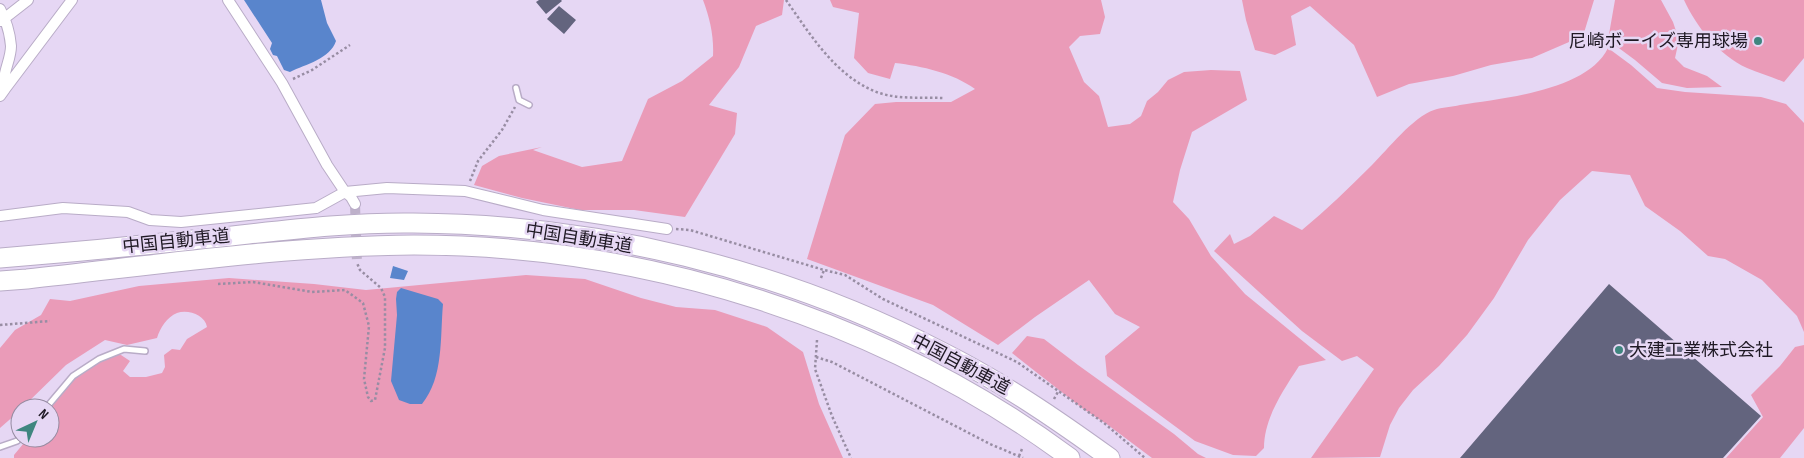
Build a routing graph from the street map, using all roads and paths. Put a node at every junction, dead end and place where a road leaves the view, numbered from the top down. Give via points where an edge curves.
1 (28, 0) edge
2 (72, 0) edge
3 (228, 0) edge
4 (786, 0) edge
5 (0, 9) edge
6 (3, 20) edge
7 (350, 45) dead end
8 (282, 83) junction
9 (516, 88) dead end
10 (3, 92) edge
11 (943, 98) dead end
12 (519, 100) junction
13 (529, 105) dead end
14 (465, 191) junction
15 (345, 192) junction
16 (355, 204) tunnel mouth
17 (0, 216) edge
18 (667, 228) dead end
19 (0, 258) edge
20 (357, 263) tunnel mouth
21 (824, 270) dead end
22 (821, 278) dead end
23 (0, 281) edge
24 (218, 284) dead end
25 (50, 321) dead end
26 (0, 325) edge
27 (817, 340) dead end
28 (145, 351) dead end
29 (816, 356) junction
30 (1059, 390) dead end
31 (54, 398) edge
32 (1054, 399) dead end
33 (1022, 449) dead end
34 (1021, 457) edge
35 (851, 458) edge
36 (1070, 458) edge
37 (1110, 458) edge

1 - 6 street
2 - 10 street
3 - 8 street
4 - 11 path via 822,50 852,78 882,93
5 - 6 street
6 - 10 street via 11,47
7 - 8 path via 312,70
8 - 15 street
9 - 12 lane
12 - 13 lane
12 - 14 path via 502,130 478,161
14 - 15 street via 387,188
14 - 18 street via 543,210
15 - 16 street
15 - 17 street via 316,208 181,222 150,220 128,212 63,208
19 - 37 highway, 中国自動車道 via 347,224 479,225 617,242 751,274 883,323 1001,384
20 - 24 path via 360,270 381,288 385,297 384,348 376,400 371,401 364,379 369,326 363,303 345,290 312,292 252,282
21 - 22 path
23 - 36 highway, 中国自動車道 via 350,246 487,247 582,258 744,295 869,342 929,370 988,404
25 - 26 path
27 - 29 path
28 - 31 lane via 124,350 99,359 73,376
29 - 34 path
29 - 35 path via 815,369
30 - 32 path
33 - 34 path

